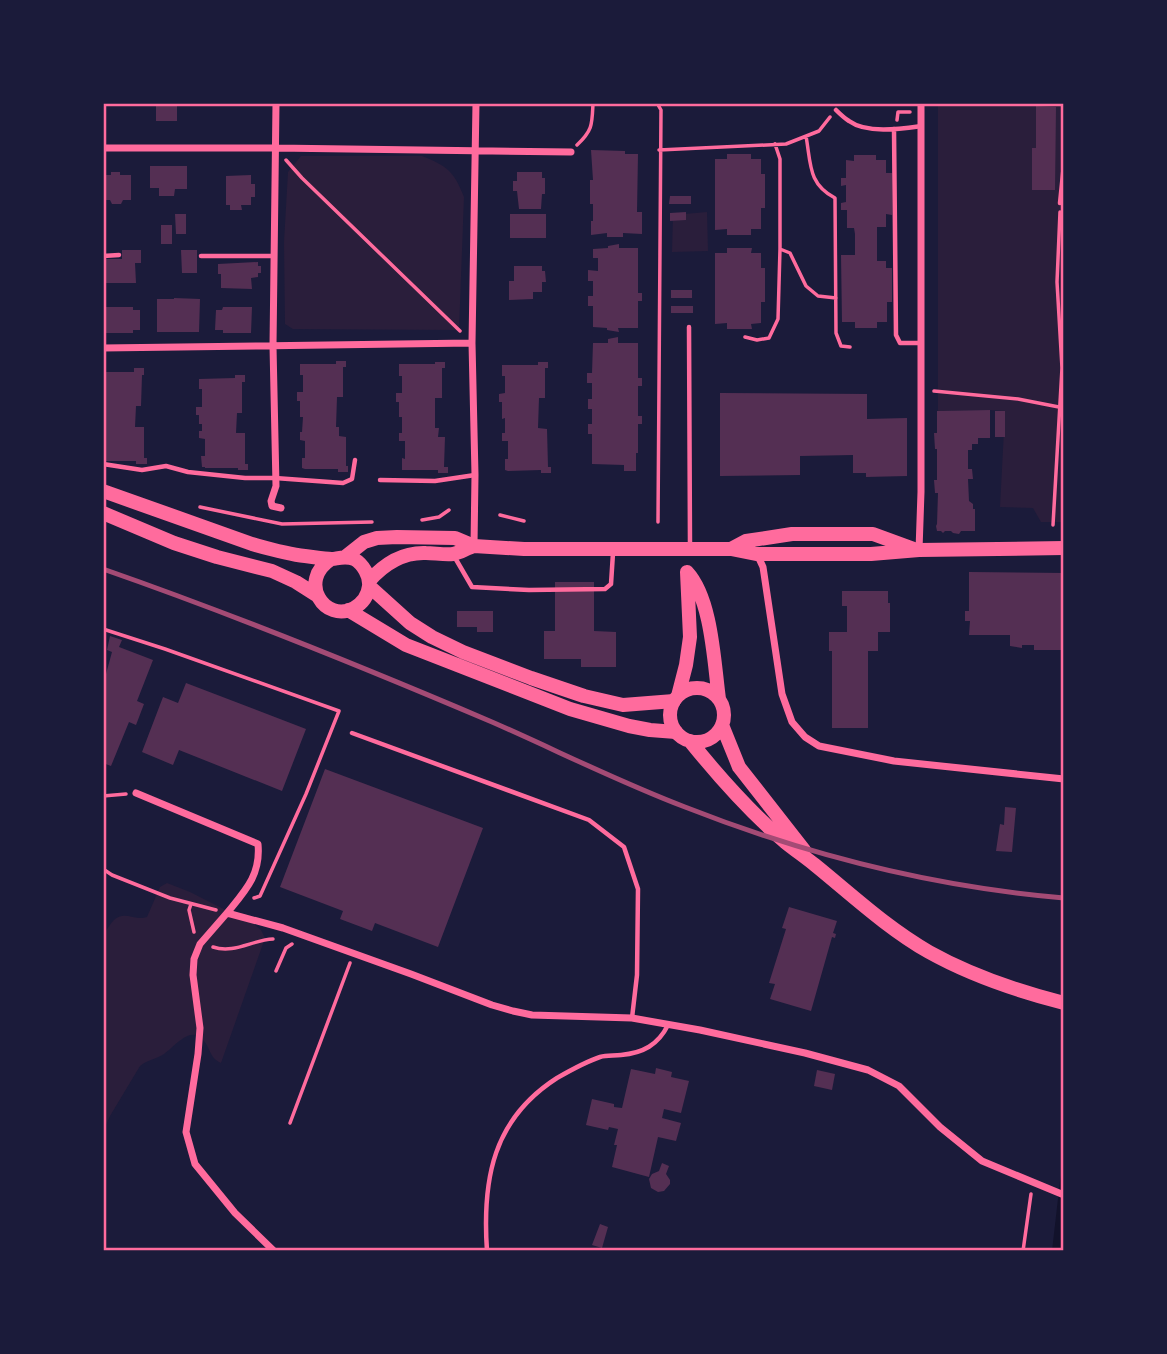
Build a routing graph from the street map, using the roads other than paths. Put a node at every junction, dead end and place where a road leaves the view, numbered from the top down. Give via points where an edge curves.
1 (276, 103) edge
2 (476, 103) edge
3 (921, 103) edge
4 (836, 110) road end
5 (922, 126) junction
6 (894, 129) junction
7 (103, 148) edge
8 (276, 148) junction
9 (474, 150) junction
10 (571, 152) road end
11 (1064, 164) edge
12 (1060, 203) road end
13 (103, 256) edge
14 (119, 256) dead end
15 (201, 256) dead end
16 (274, 256) junction
17 (689, 327) dead end
18 (472, 343) junction
19 (920, 343) junction
20 (273, 346) junction
21 (103, 348) edge
22 (355, 460) dead end
23 (103, 464) edge
24 (475, 475) junction
25 (275, 478) junction
26 (380, 480) dead end
27 (103, 491) edge
28 (281, 508) dead end
29 (103, 513) edge
30 (474, 546) junction
31 (1064, 548) edge
32 (612, 549) junction
33 (731, 549) junction
34 (690, 550) junction
35 (919, 550) junction
36 (453, 554) junction
37 (756, 554) junction
38 (338, 558) junction
39 (369, 584) junction
40 (318, 596) junction
41 (348, 610) junction
42 (676, 698) junction
43 (719, 699) junction
44 (722, 725) junction
45 (676, 732) junction
46 (352, 733) dead end
47 (690, 741) junction
48 (1064, 779) edge
49 (136, 793) road end
50 (816, 865) junction
51 (227, 913) junction
52 (1064, 1003) edge
53 (632, 1018) junction
54 (668, 1025) junction
55 (1060, 1194) edge
56 (274, 1251) edge
57 (487, 1251) edge

1 - 8 street
2 - 9 street
3 - 5 street
4 - 6 lane via 851,123
5 - 6 lane
5 - 19 street
6 - 19 lane via 896,335 900,343
7 - 8 street
8 - 9 street
8 - 16 street
9 - 10 street
9 - 18 street
11 - 12 lane
13 - 14 lane
15 - 16 lane
16 - 20 street
17 - 34 lane
18 - 20 street
18 - 24 street
19 - 35 street
20 - 21 street
20 - 25 street
22 - 25 lane via 352,479 343,483
23 - 25 lane
24 - 26 lane via 435,481
24 - 30 street
25 - 28 street via 272,506
27 - 38 main road via 277,551
29 - 40 main road via 174,543 272,571
30 - 32 main road
30 - 36 main road
30 - 38 main road via 455,538 377,538
31 - 35 main road
32 - 34 main road
32 - 36 lane via 611,584 605,589 472,587
33 - 34 main road
33 - 35 main road via 746,541 793,534 873,534
33 - 37 main road
35 - 37 main road
36 - 39 main road via 407,555 381,568
37 - 48 street via 763,568 782,694 792,722 805,737 819,746 894,761
38 - 39 main road via 354,559 366,572
38 - 40 main road via 318,570
39 - 41 main road via 362,602
39 - 42 main road via 410,624 432,638 531,678 623,705
40 - 41 main road via 331,609
41 - 45 main road via 406,645 570,709 629,726
42 - 43 main road via 694,688
42 - 43 main road via 690,638 687,572 703,601
42 - 45 main road via 670,716
43 - 44 main road
44 - 47 main road via 709,739
44 - 50 main road via 739,767
45 - 47 main road
46 - 53 lane via 589,820 624,847 638,889
47 - 50 main road via 757,816
49 - 51 street via 258,844 252,883
50 - 52 main road via 867,909 928,951 1004,986
51 - 53 street via 283,928 532,1016
51 - 56 street via 200,944 194,959 200,1028 186,1132 195,1164
53 - 54 street
54 - 55 street via 868,1070 899,1087 982,1161
54 - 57 lane via 646,1049 576,1067 547,1085 511,1120 492,1164

